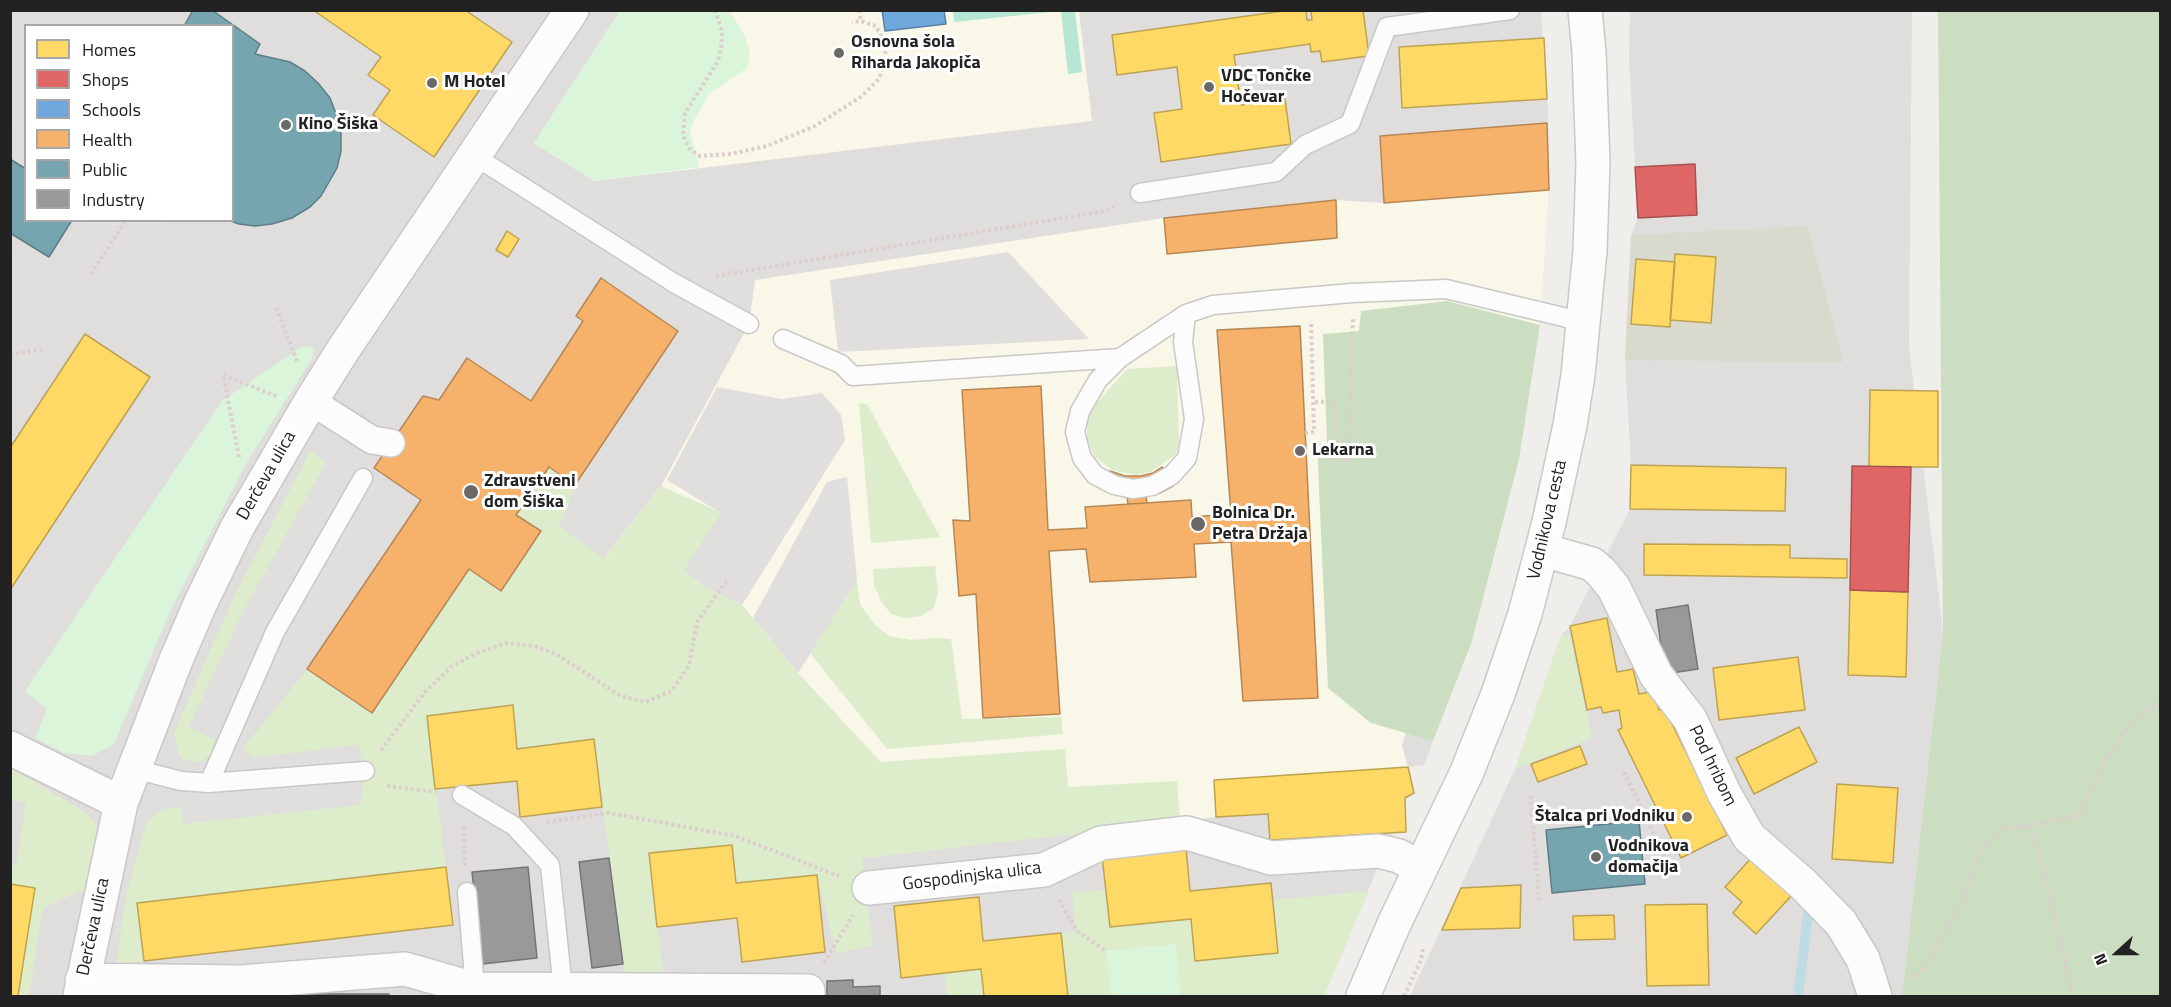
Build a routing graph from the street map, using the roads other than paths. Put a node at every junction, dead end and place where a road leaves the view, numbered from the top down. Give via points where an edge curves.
1 (572, 10) edge
2 (1510, 10) edge
3 (1585, 10) edge
4 (474, 155) junction
5 (1140, 194) road end
6 (1186, 314) junction
7 (1584, 322) junction
8 (749, 324) dead end
9 (783, 339) dead end
10 (1120, 358) junction
11 (297, 400) junction
12 (391, 443) dead end
13 (363, 478) dead end
14 (1543, 550) junction
15 (10, 748) edge
16 (134, 769) junction
17 (365, 771) road end
18 (209, 783) junction
19 (462, 795) road end
20 (121, 803) junction
21 (1420, 868) junction
22 (869, 888) road end
23 (466, 892) road end
24 (81, 988) edge
25 (475, 989) junction
26 (562, 989) junction
27 (1886, 991) edge
28 (808, 994) edge
29 (1363, 996) edge

1 - 4 street, Derčeva ulica
2 - 5 lane via 1387,27 1350,124 1305,145 1276,172
3 - 7 street, Vodnikova cesta via 1593,163
4 - 8 lane via 674,283
4 - 11 street, Derčeva ulica
6 - 7 lane via 1213,305 1446,289
6 - 10 lane
6 - 10 lane via 1183,342 1194,419 1189,449 1187,458 1172,475 1152,486 1133,489 1095,476 1082,458 1075,432 1080,411 1098,380
7 - 14 street, Vodnikova cesta via 1570,425
9 - 10 lane via 841,364 853,376
11 - 12 street via 372,440
11 - 16 street, Derčeva ulica via 201,603
13 - 18 lane via 275,632
14 - 21 street, Vodnikova cesta via 1498,694 1466,774
14 - 27 street, Pod hribom via 1592,564 1614,588 1656,675 1690,719 1749,837 1841,923
15 - 20 street
16 - 18 lane via 181,781
16 - 20 street, Derčeva ulica
17 - 18 lane
19 - 26 lane via 514,826 550,865
20 - 24 street, Derčeva ulica
21 - 22 street, Gospodinjska ulica via 1399,856 1378,852 1270,858 1187,833 1101,843 1044,870
21 - 29 street, Vodnikova cesta
23 - 25 lane
24 - 25 street via 241,982 405,969
25 - 26 street
26 - 28 street

